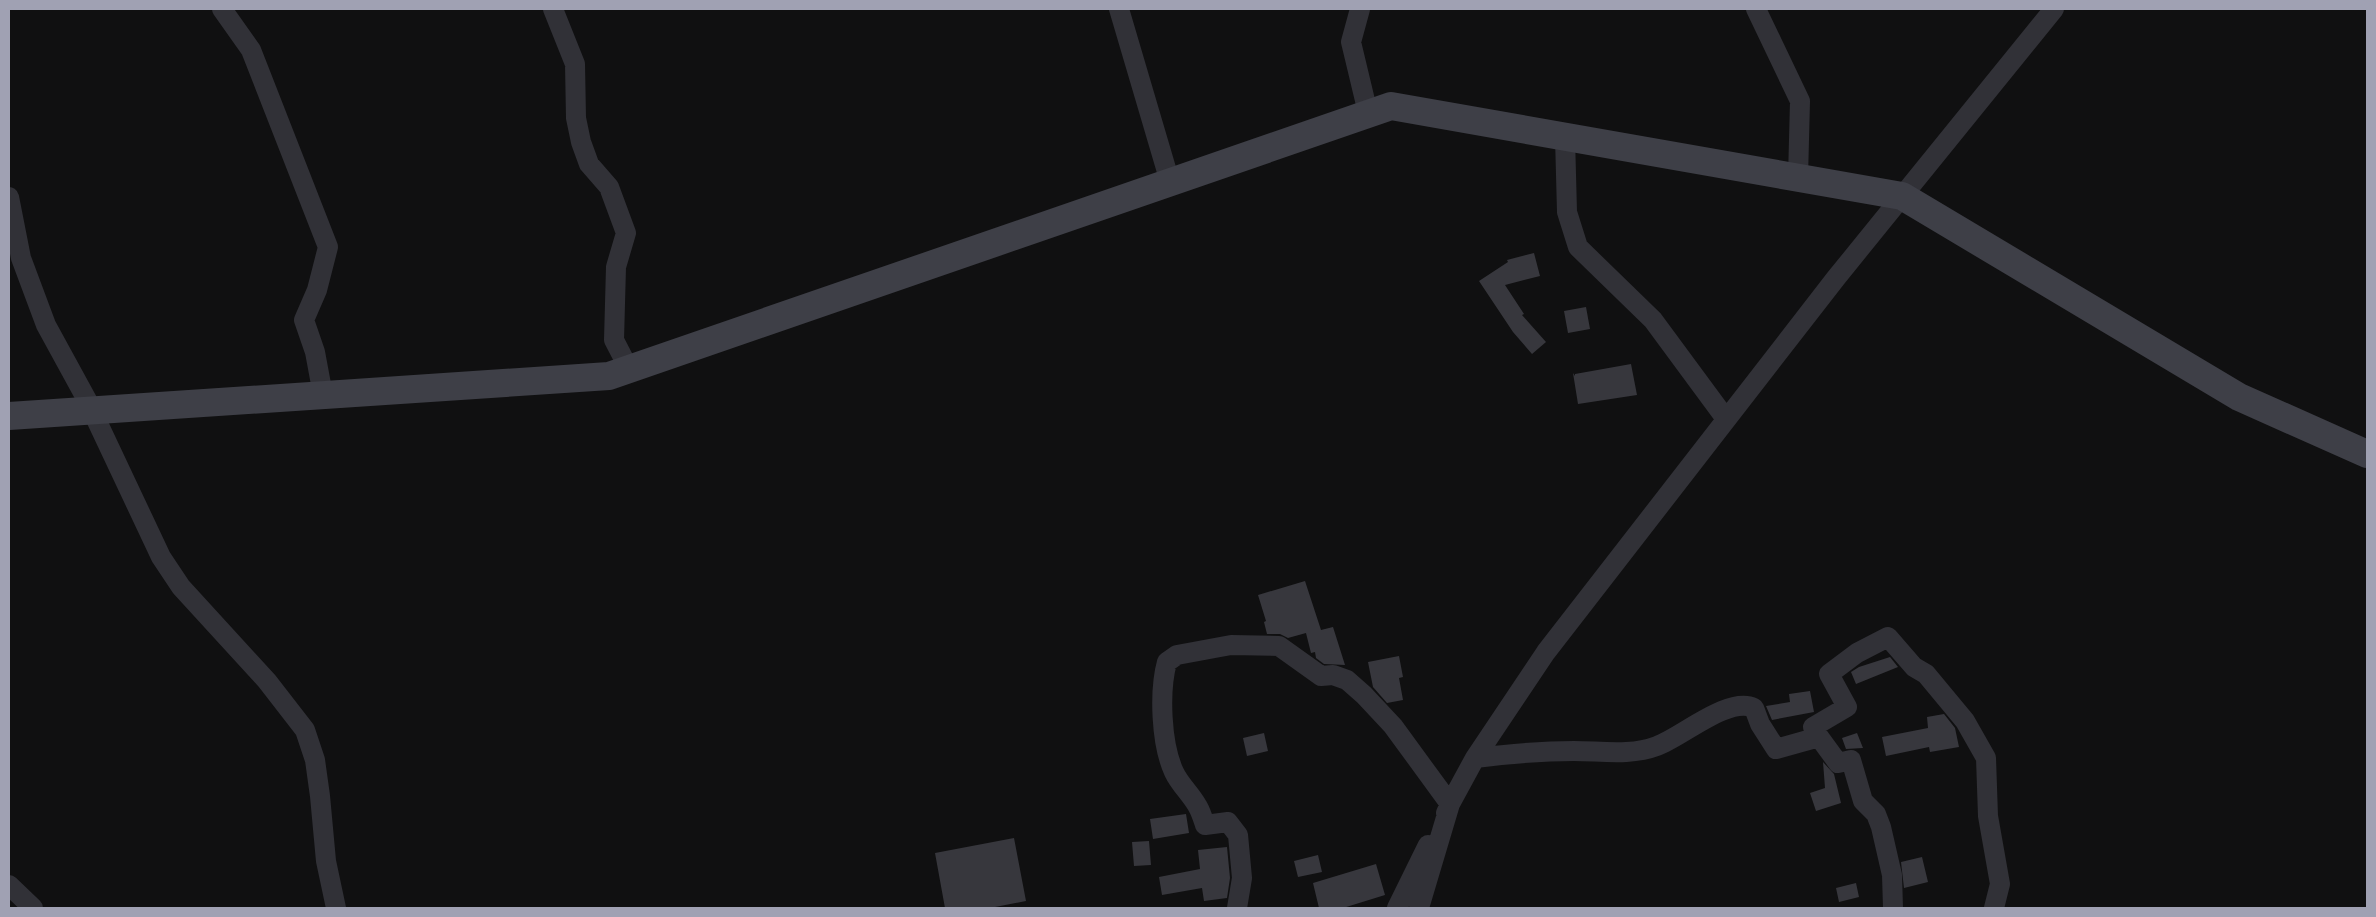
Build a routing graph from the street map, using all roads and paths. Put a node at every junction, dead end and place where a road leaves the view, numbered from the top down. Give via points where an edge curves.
1 (222, 9) edge
2 (553, 9) edge
3 (1119, 9) edge
4 (1360, 9) edge
5 (1756, 9) edge
6 (2054, 9) edge
7 (1368, 113) junction
8 (1565, 137) junction
9 (1798, 178) junction
10 (1170, 182) junction
11 (1902, 196) junction
12 (9, 197) edge
13 (629, 369) junction
14 (322, 395) junction
15 (92, 411) junction
16 (9, 416) edge
17 (1726, 419) junction
18 (2367, 454) edge
19 (1819, 736) junction
20 (1475, 758) junction
21 (1450, 804) junction
22 (9, 885) edge
23 (33, 908) edge
24 (336, 908) edge
25 (1236, 908) edge
26 (1396, 908) edge
27 (1419, 908) edge
28 (1893, 908) edge
29 (1994, 908) edge

1 - 14 street via 252,50 328,247 317,290 304,320 315,352
2 - 13 street via 576,64 576,118 581,142 589,164 609,186 626,234 616,267 614,340
3 - 10 street
4 - 7 street via 1351,42
5 - 9 street via 1800,101
6 - 11 street
7 - 8 main road via 1391,106
7 - 10 main road
8 - 9 main road
8 - 17 street via 1567,212 1578,246 1653,320
9 - 11 main road
10 - 13 main road
11 - 17 street
11 - 18 main road via 2239,397
12 - 15 street via 22,258 46,325
13 - 14 main road via 608,376
14 - 15 main road
15 - 16 main road
15 - 24 street via 161,558 181,587 267,681 305,730 315,760 326,862
17 - 20 street via 1546,652
19 - 20 street via 1776,749 1754,708 1749,706 1706,718 1680,736 1638,751 1530,752
19 - 28 street via 1838,763 1851,760 1862,800 1876,814 1890,860
19 - 29 street via 1813,726 1846,707 1829,674 1857,653 1888,637 1914,667 1926,674 1966,721 1986,758 1988,816 2000,884
20 - 21 street
21 - 25 street via 1393,726 1347,680 1333,675 1321,676 1280,646 1231,645 1177,655 1167,662 1164,673 1166,750 1174,772 1198,807 1205,825 1228,822 1238,835 1242,878
21 - 26 street
21 - 27 street
22 - 23 street

